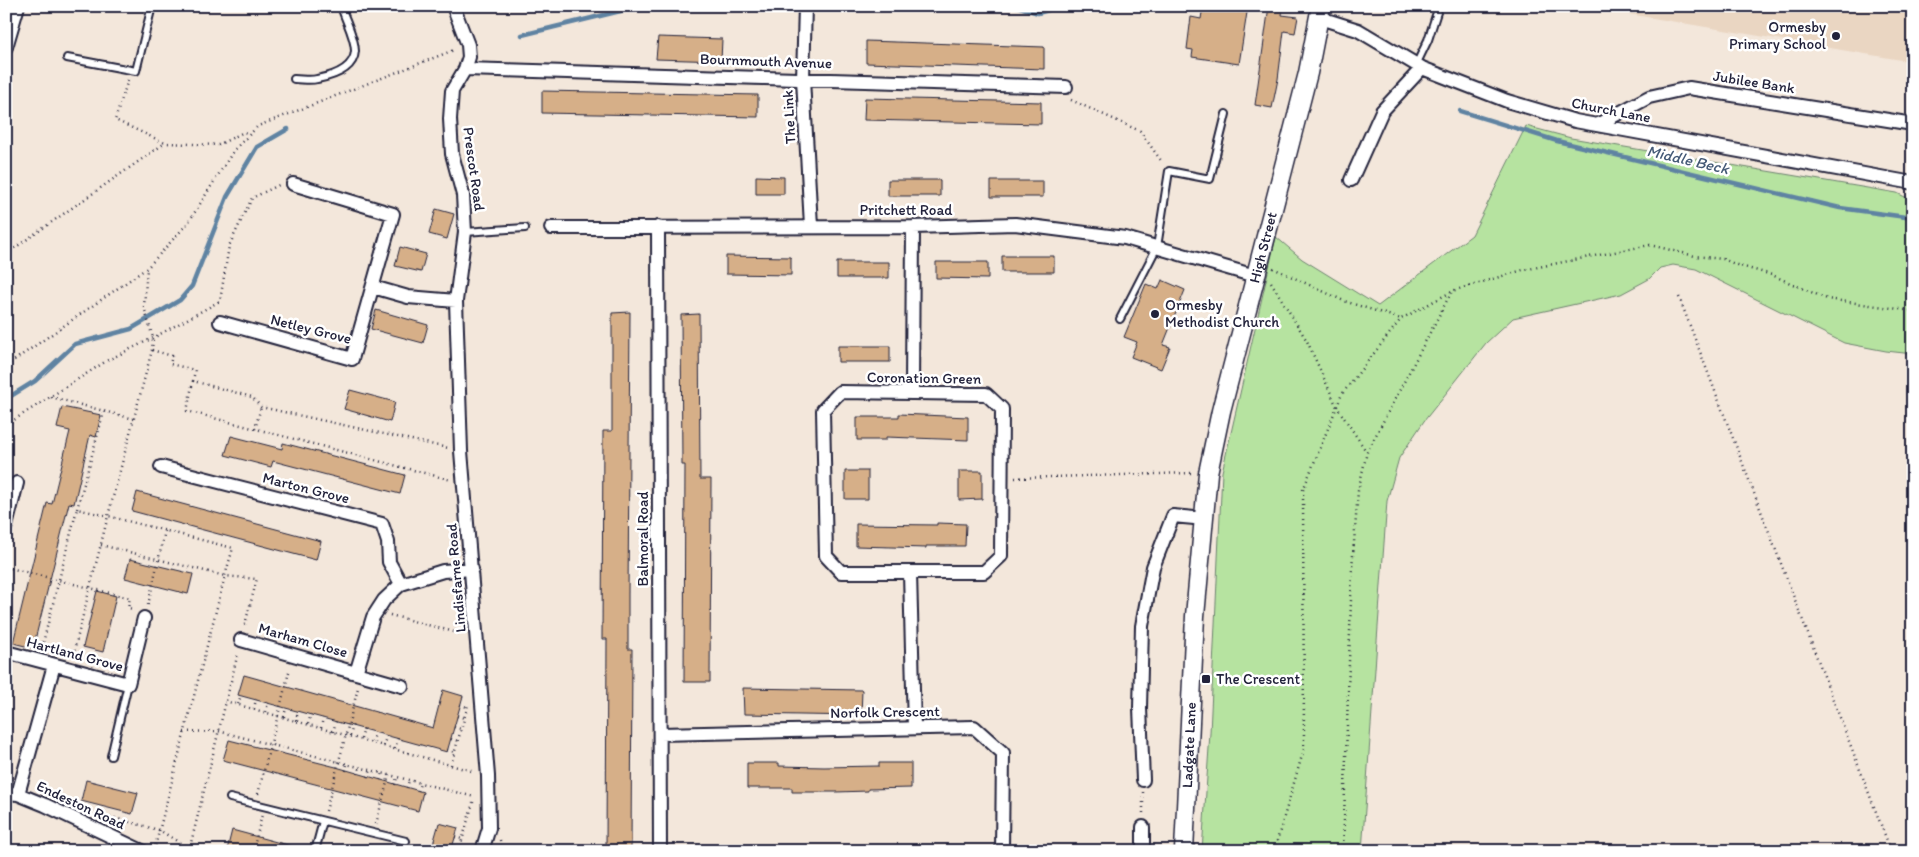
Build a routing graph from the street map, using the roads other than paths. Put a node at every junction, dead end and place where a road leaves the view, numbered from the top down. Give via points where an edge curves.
1 (18, 6) edge
2 (152, 6) edge
3 (341, 6) edge
4 (453, 6) edge
5 (805, 6) edge
6 (1439, 6) edge
7 (1320, 12) edge
8 (6, 47) edge
9 (68, 58) dead end
10 (1419, 67) junction
11 (464, 69) junction
12 (294, 79) dead end
13 (803, 79) junction
14 (1066, 87) road end
15 (1226, 114) dead end
16 (1913, 124) edge
17 (1596, 126) junction
18 (1351, 180) dead end
19 (293, 184) road end
20 (1911, 184) edge
21 (811, 226) junction
22 (658, 227) junction
23 (914, 227) junction
24 (525, 228) dead end
25 (550, 228) dead end
26 (466, 232) junction
27 (1157, 247) junction
28 (1257, 268) junction
29 (374, 287) junction
30 (456, 301) junction
31 (1120, 319) dead end
32 (220, 322) dead end
33 (912, 392) junction
34 (160, 467) dead end
35 (17, 483) dead end
36 (1205, 519) junction
37 (6, 526) edge
38 (472, 569) junction
39 (910, 573) junction
40 (401, 584) junction
41 (145, 615) road end
42 (242, 640) road end
43 (6, 652) edge
44 (54, 664) junction
45 (359, 673) junction
46 (128, 684) junction
47 (402, 686) dead end
48 (914, 728) junction
49 (660, 734) junction
50 (111, 756) dead end
51 (1143, 780) road end
52 (12, 794) edge
53 (230, 798) dead end
54 (323, 821) junction
55 (1143, 828) road end
56 (406, 841) dead end
57 (142, 851) edge
58 (314, 851) edge
59 (482, 851) edge
60 (660, 851) edge
61 (1002, 851) edge
62 (1143, 851) edge
63 (1184, 851) edge

1 - 8 street
2 - 9 lane via 136,71
3 - 12 lane via 354,44 351,64 345,70 317,80
4 - 11 street, Prescot Road via 468,46 469,57
5 - 13 street, The Link
6 - 10 lane
7 - 10 street, Church Lane via 1358,30
7 - 28 main road, High Street
10 - 17 street, Church Lane via 1507,101
10 - 18 street via 1382,111
11 - 13 street, Bournmouth Avenue
11 - 26 street, Prescot Road via 452,91 450,119 452,154 463,195
13 - 14 street, Bournmouth Avenue
13 - 21 street, The Link
15 - 27 lane via 1210,179 1169,171
16 - 17 street, Jubilee Bank via 1689,88 1649,97
17 - 20 street, Church Lane
19 - 29 street, Netley Grove via 394,214
21 - 22 street, Pritchett Road
21 - 23 street, Pritchett Road
22 - 25 street, Pritchett Road
22 - 49 street, Balmoral Road
23 - 27 street, Pritchett Road via 1015,224 1125,238
23 - 33 street
24 - 26 lane
26 - 30 street, Prescot Road
27 - 28 street, Pritchett Road
27 - 31 lane
28 - 36 main road, High Street via 1208,473
29 - 30 street via 408,297
29 - 32 street, Netley Grove via 352,359
30 - 38 street, Lindisfarne Road via 461,451
33 - 39 street, Coronation Green via 840,392 823,410 826,556 841,572
33 - 39 street, Coronation Green via 986,394 1002,409 1002,478 1001,556 984,572
34 - 40 street, Marton Grove via 382,524 388,542 389,562
35 - 37 street
36 - 51 street via 1173,516 1153,567 1142,626 1140,708
36 - 63 main road, Ladgate Lane via 1195,616
38 - 40 street via 443,571
38 - 59 street, Lindisfarne Road via 489,828
39 - 48 street
40 - 45 street, Marham Close via 373,617
41 - 46 street, Hartland Grove
42 - 45 street, Marham Close
43 - 44 street, Hartland Grove
44 - 46 street, Hartland Grove
44 - 52 street
45 - 47 street, Marham Close
46 - 50 lane
48 - 49 street, Norfolk Crescent
48 - 61 street, Norfolk Crescent via 974,726 1003,753
49 - 60 street, Balmoral Road
52 - 57 street, Endeston Road
53 - 54 lane
54 - 56 lane
54 - 58 lane
55 - 62 street

